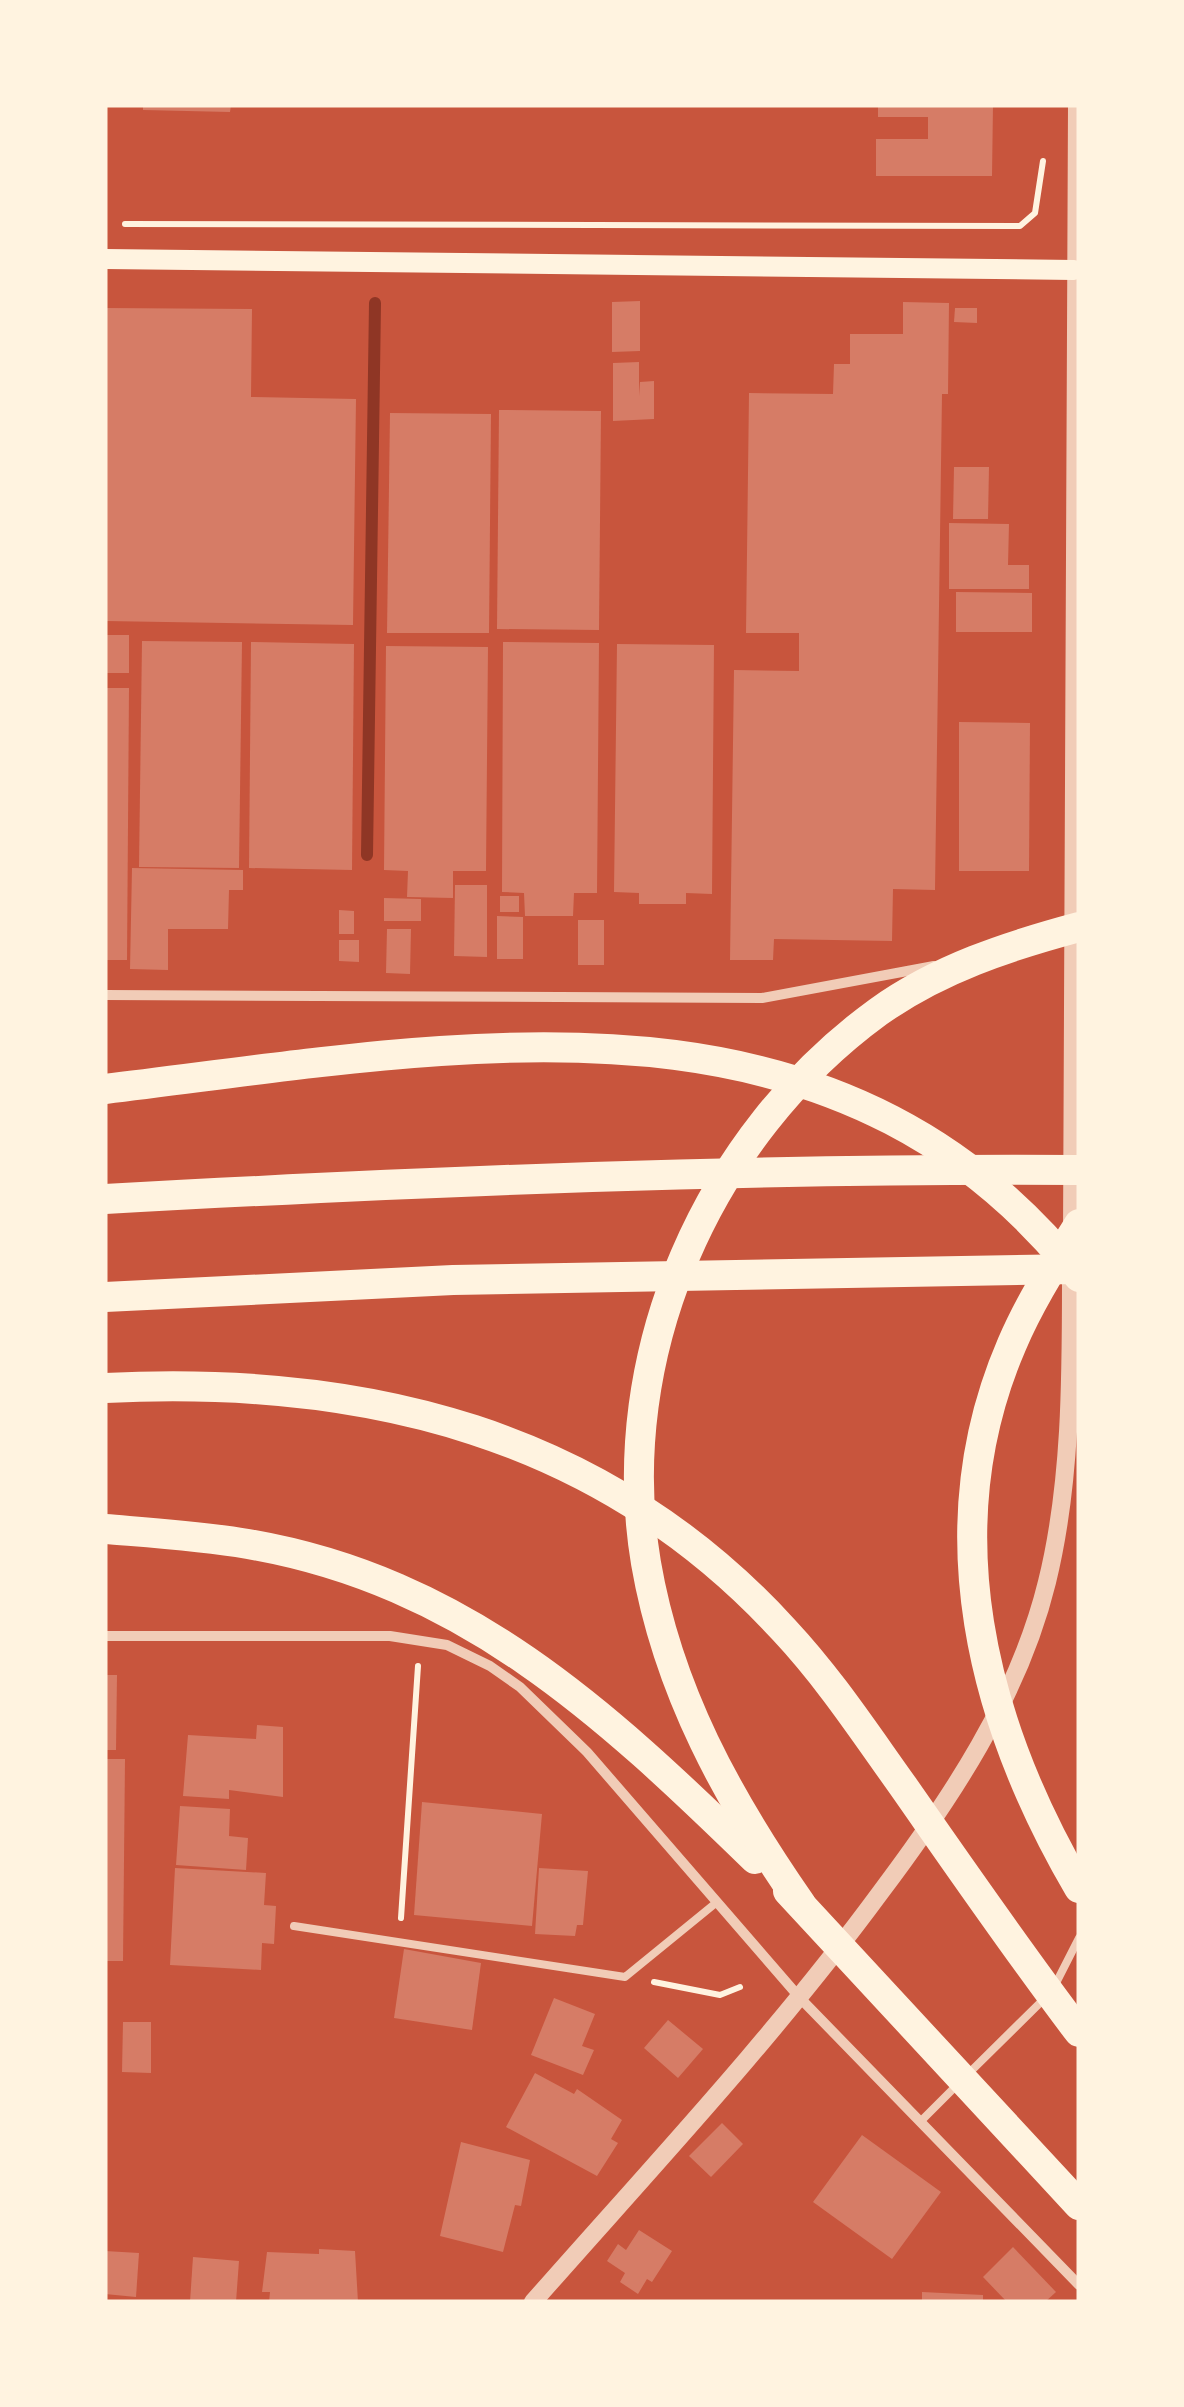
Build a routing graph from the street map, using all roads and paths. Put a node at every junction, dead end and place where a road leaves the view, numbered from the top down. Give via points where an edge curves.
1 (1077, 105) edge
2 (1043, 152) dead end
3 (105, 224) edge
4 (105, 259) edge
5 (1077, 270) edge
6 (1076, 933) edge
7 (105, 994) edge
8 (105, 1090) edge
9 (1079, 1170) edge
10 (105, 1199) edge
11 (1079, 1224) edge
12 (1079, 1269) edge
13 (1079, 1277) edge
14 (105, 1297) edge
15 (105, 1388) edge
16 (105, 1529) edge
17 (105, 1636) edge
18 (418, 1666) dead end
19 (1079, 1888) edge
20 (717, 1902) junction
21 (801, 1904) junction
22 (294, 1926) dead end
23 (1079, 1938) edge
24 (400, 1940) junction
25 (625, 1976) junction
26 (740, 1987) dead end
27 (800, 1998) junction
28 (1079, 2032) edge
29 (920, 2122) junction
30 (1079, 2205) edge
31 (1079, 2285) edge
32 (533, 2302) edge

1 - 5 street
2 - 3 path via 1036,213 1020,226
4 - 5 main road
5 - 6 street
6 - 7 street via 762,998
6 - 21 highway via 1009,946 940,975 828,1054 739,1156 680,1263 661,1318 641,1436 646,1560 658,1615 687,1704 728,1794
6 - 27 street via 1071,1364 1047,1585 1004,1694 948,1800
8 - 13 highway via 523,1045 604,1047 752,1069 874,1109 937,1144 994,1186
9 - 10 highway via 886,1168 434,1181
11 - 19 highway via 1011,1346 989,1414 973,1554 978,1622 1005,1738
12 - 14 highway via 453,1280
15 - 28 highway via 232,1386 383,1403 527,1448 670,1529 784,1629 836,1692
16 - 21 highway via 250,1544 324,1562 456,1615 518,1651 616,1728
17 - 20 street via 336,1634 447,1645 520,1687 587,1752
18 - 24 path
20 - 25 lane
20 - 27 street
21 - 30 highway
22 - 24 lane
23 - 29 lane via 1036,2009
24 - 25 lane
25 - 26 path via 720,1995
27 - 29 street
27 - 32 street
29 - 31 street

